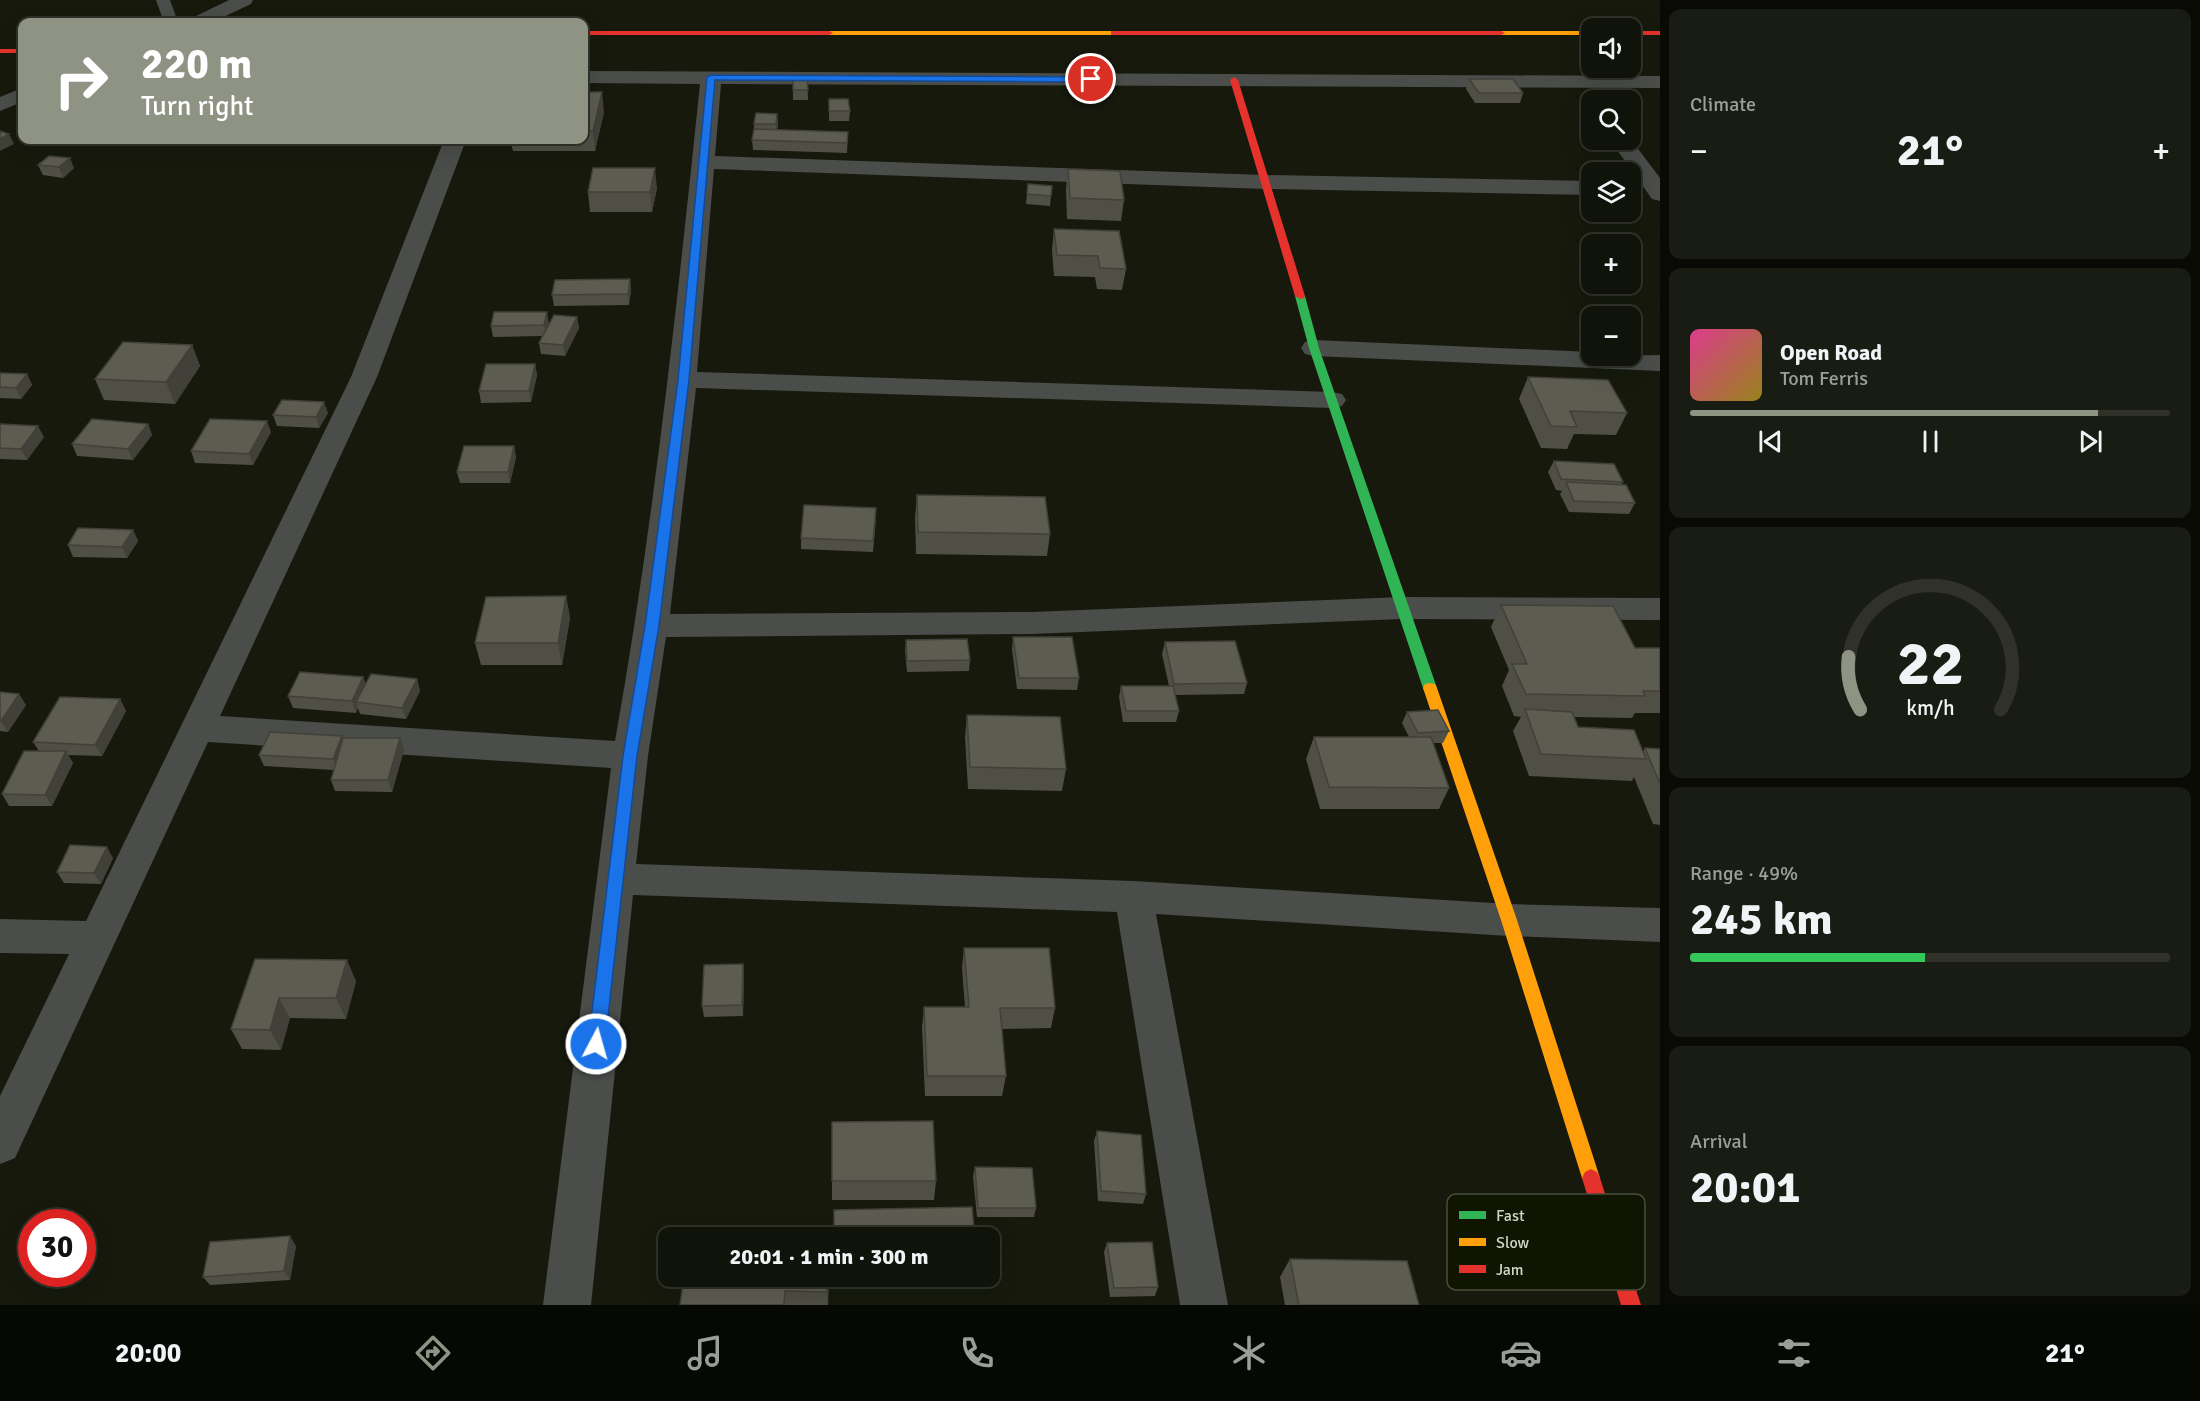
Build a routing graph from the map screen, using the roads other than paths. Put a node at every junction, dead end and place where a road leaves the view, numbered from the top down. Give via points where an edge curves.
1 (163, 0) edge
2 (244, 0) edge
3 (170, 18) edge
4 (207, 18) edge
5 (588, 33) edge
6 (1581, 33) edge
7 (1641, 33) edge
8 (1660, 33) edge
9 (0, 51) edge
10 (18, 51) edge
11 (711, 77) junction
12 (588, 78) edge
13 (1234, 80) junction
14 (1579, 82) junction
15 (1660, 82) edge
16 (1585, 90) edge
17 (18, 96) edge
18 (0, 105) edge
19 (453, 144) edge
20 (1628, 150) edge
21 (704, 162) junction
22 (1265, 182) junction
23 (1581, 188) edge
24 (1641, 190) edge
25 (1659, 191) edge
26 (1314, 348) junction
27 (1660, 363) edge
28 (683, 380) junction
29 (1332, 400) junction
30 (1402, 608) junction
31 (1660, 609) edge
32 (652, 626) junction
33 (198, 728) junction
34 (630, 756) junction
35 (615, 879) junction
36 (1134, 897) junction
37 (1509, 920) junction
38 (1660, 926) edge
39 (0, 936) edge
40 (98, 938) junction
41 (0, 1143) edge
42 (1596, 1194) edge
43 (1626, 1290) edge
44 (567, 1305) edge
45 (1204, 1305) edge
46 (1631, 1305) edge

1 - 3 lane
2 - 4 street
5 - 6 main road
7 - 8 main road
9 - 10 main road
11 - 12 street
11 - 13 street
11 - 21 street
13 - 14 street
13 - 22 main road
14 - 15 street
14 - 16 street
17 - 18 street
19 - 33 street via 364,377
20 - 25 street
21 - 22 street
21 - 28 street
22 - 23 street
22 - 26 main road
24 - 25 street
26 - 27 street
26 - 29 main road
28 - 29 street
28 - 32 street
29 - 30 main road
30 - 31 street
30 - 32 street via 1032,623
30 - 37 main road
32 - 34 street
33 - 34 street
33 - 40 street
34 - 35 street
35 - 36 street
35 - 44 street
36 - 37 street
36 - 45 street
37 - 38 street
37 - 42 main road
39 - 40 street
40 - 41 street
43 - 46 main road

